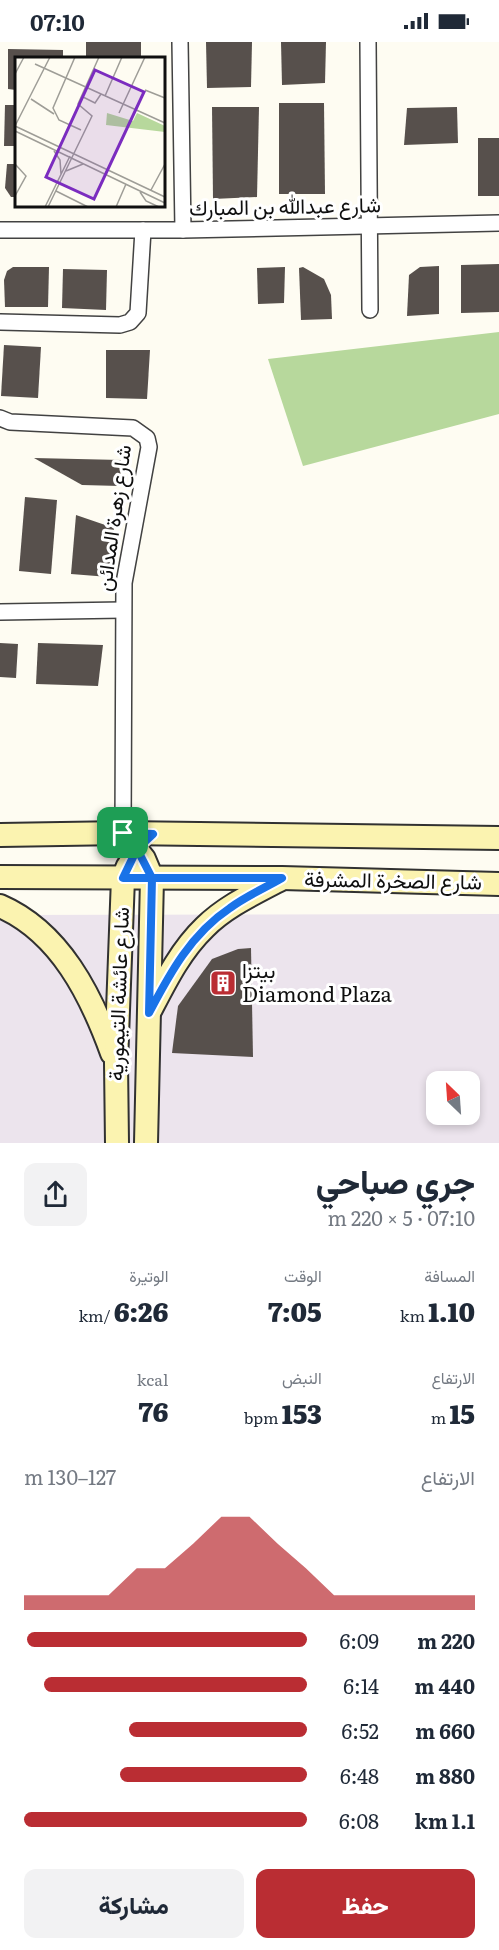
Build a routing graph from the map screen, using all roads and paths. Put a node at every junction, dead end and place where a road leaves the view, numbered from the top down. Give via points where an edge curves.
1 (180, 42) edge
2 (368, 42) edge
3 (499, 223) edge
4 (368, 227) junction
5 (0, 230) edge
6 (143, 230) junction
7 (183, 230) junction
8 (370, 310) dead end
9 (0, 322) edge
10 (0, 418) edge
11 (123, 610) junction
12 (0, 612) edge
13 (0, 835) edge
14 (499, 838) edge
15 (138, 839) junction
16 (0, 877) edge
17 (123, 878) junction
18 (152, 878) junction
19 (282, 878) junction
20 (499, 884) edge
21 (0, 906) edge
22 (149, 1013) junction
23 (116, 1063) junction
24 (117, 1143) edge
25 (146, 1143) edge

1 - 7 street
2 - 4 street
3 - 4 street, شارع عبدالله بن المبارك
4 - 7 street, شارع عبدالله بن المبارك
4 - 8 street
5 - 6 street, شارع عبدالله بن المبارك
6 - 7 street, شارع عبدالله بن المبارك
6 - 9 street via 138,313 130,322
10 - 11 street, شارع زهرة المدائن via 10,422 133,428 147,438 149,447 128,555
11 - 12 street, شارع زهرة المدائن
11 - 15 street, شارع زهرة المدائن
13 - 15 main road, شارع الصخرة المشرفة
14 - 15 main road, شارع الصخرة المشرفة
15 - 17 main road, شارع عائشة التيمورية
15 - 18 main road, شارع عائشة التيمورية
16 - 17 main road, شارع الصخرة المشرفة
17 - 18 main road, شارع الصخرة المشرفة
17 - 23 main road, شارع عائشة التيمورية
18 - 19 main road, شارع الصخرة المشرفة
18 - 22 main road, شارع عائشة التيمورية
19 - 20 main road, شارع الصخرة المشرفة
19 - 22 main road via 206,926 173,967
21 - 23 main road via 36,928 66,960 92,1004
22 - 25 main road, شارع عائشة التيمورية
23 - 24 main road, شارع عائشة التيمورية

